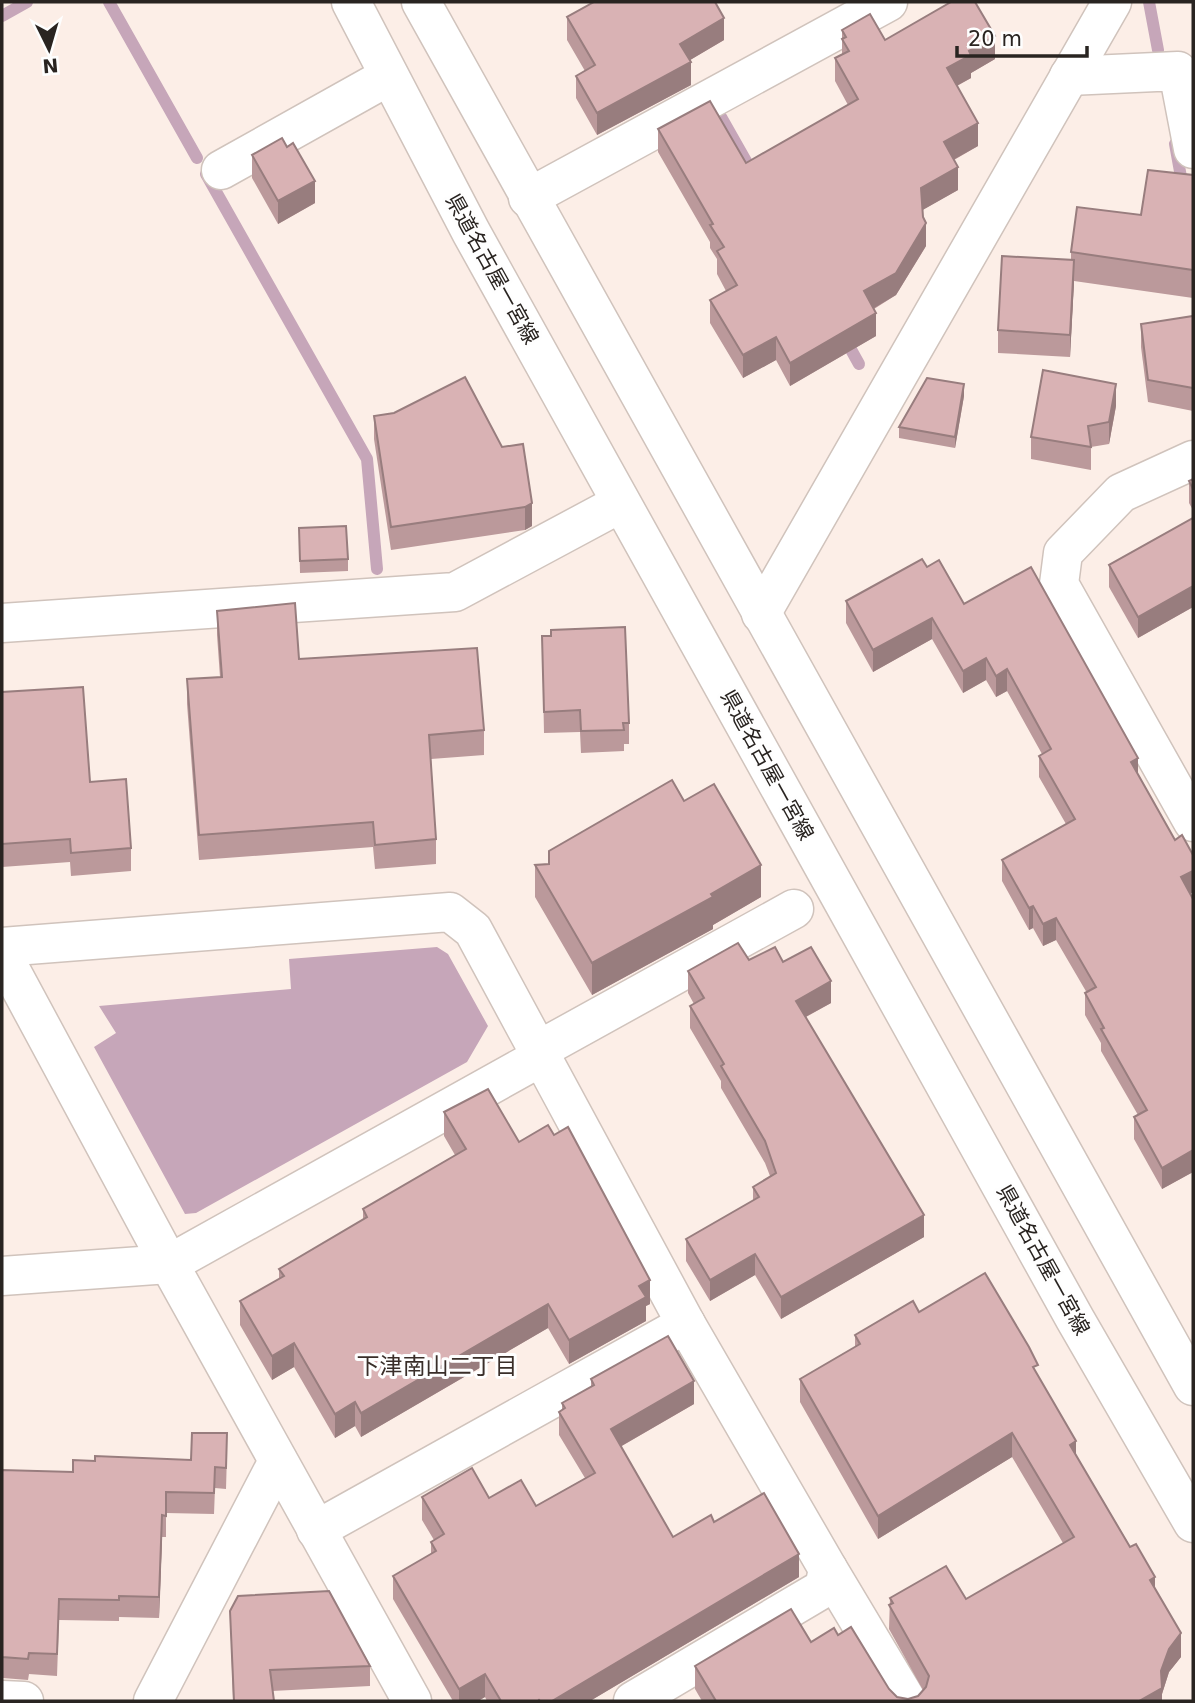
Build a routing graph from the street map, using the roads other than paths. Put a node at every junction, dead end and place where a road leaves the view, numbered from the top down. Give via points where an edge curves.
1 (351, 2) edge
2 (421, 2) edge
3 (888, 2) edge
4 (1112, 2) edge
5 (389, 76) junction
6 (1069, 76) junction
7 (1193, 149) edge
8 (221, 170) dead end
9 (528, 198) junction
10 (1193, 460) edge
11 (621, 503) junction
12 (761, 614) junction
13 (2, 623) edge
14 (1193, 822) edge
15 (793, 909) dead end
16 (2, 954) edge
17 (539, 1054) junction
18 (169, 1264) junction
19 (2, 1276) edge
20 (686, 1324) junction
21 (1193, 1386) edge
22 (278, 1461) junction
23 (1193, 1523) edge
24 (316, 1530) junction
25 (828, 1569) junction
26 (2, 1700) edge
27 (24, 1701) edge
28 (153, 1701) edge
29 (412, 1701) edge
30 (633, 1701) edge
31 (907, 1701) edge

1 - 5 street, 県道名古屋一宮線
2 - 9 street
3 - 9 street
4 - 6 street
5 - 8 street
5 - 11 street, 県道名古屋一宮線
6 - 7 street via 1178,71
6 - 12 street
9 - 12 street
10 - 14 street via 1121,493 1063,552 1059,584
11 - 13 street via 455,592
11 - 23 street, 県道名古屋一宮線
12 - 21 street
15 - 17 street
16 - 17 street via 450,912 473,930
16 - 18 street
17 - 18 street
17 - 20 street
18 - 19 street
18 - 22 street
20 - 24 street
20 - 25 street
22 - 24 street
22 - 28 street
24 - 29 street
25 - 30 street via 824,1588
25 - 31 street
26 - 27 street

